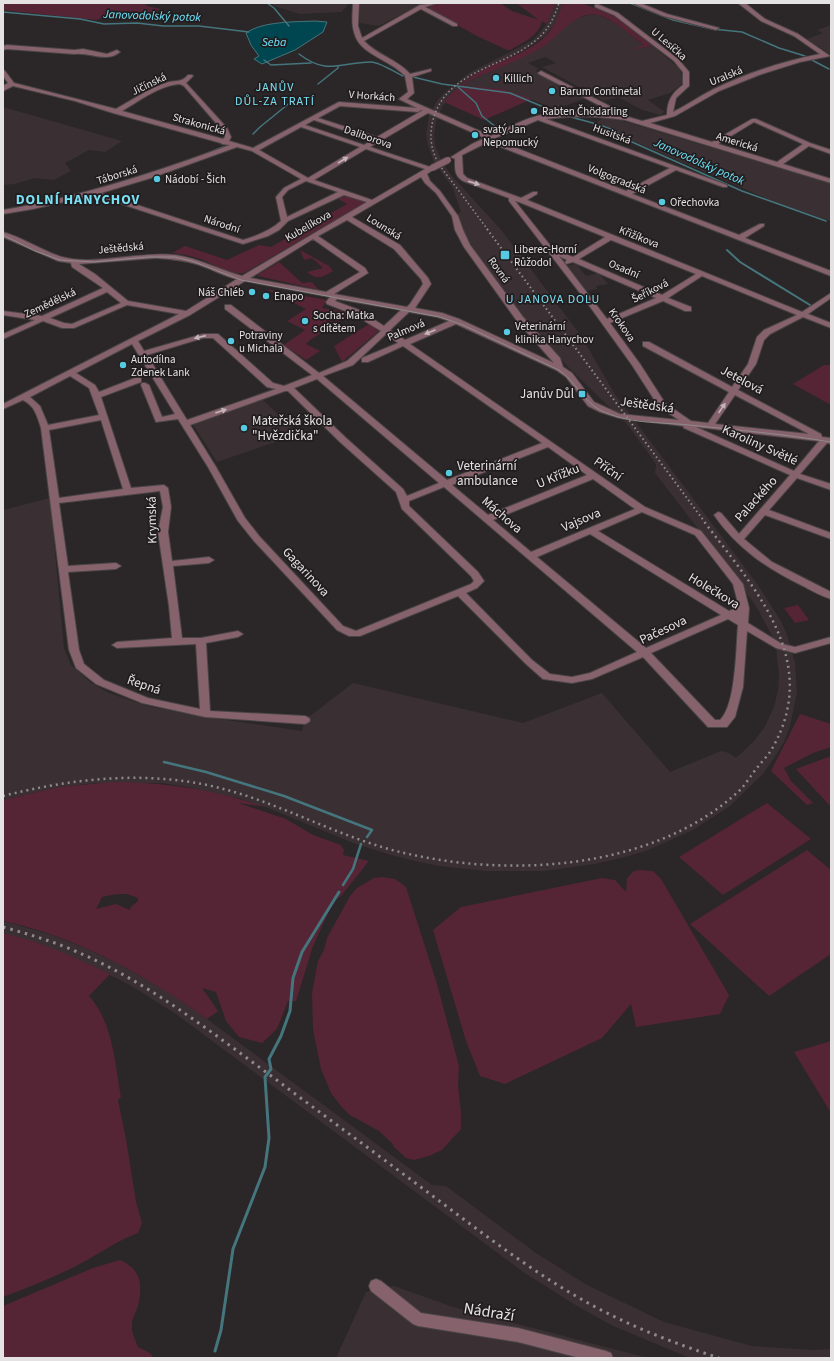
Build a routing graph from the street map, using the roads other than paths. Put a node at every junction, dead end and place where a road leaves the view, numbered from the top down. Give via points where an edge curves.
1 (356, 3) edge
2 (434, 3) edge
3 (635, 3) edge
4 (741, 3) edge
5 (597, 6) dead end
6 (421, 7) junction
7 (455, 25) dead end
8 (716, 28) dead end
9 (360, 41) junction
10 (3, 48) edge
11 (74, 52) junction
12 (117, 52) dead end
13 (66, 56) dead end
14 (828, 56) edge
15 (429, 70) dead end
16 (3, 72) edge
17 (541, 73) dead end
18 (190, 76) dead end
19 (409, 78) junction
20 (182, 83) junction
21 (12, 84) junction
22 (3, 89) edge
23 (428, 110) junction
24 (115, 112) junction
25 (670, 115) junction
26 (313, 118) junction
27 (538, 118) junction
28 (626, 118) junction
29 (638, 122) junction
30 (300, 125) junction
31 (489, 138) junction
32 (378, 140) junction
33 (224, 143) junction
34 (808, 144) junction
35 (712, 145) junction
36 (234, 146) junction
37 (366, 147) junction
38 (254, 150) junction
39 (831, 152) edge
40 (459, 154) junction
41 (778, 165) junction
42 (675, 168) junction
43 (428, 170) junction
44 (307, 180) junction
45 (410, 181) junction
46 (831, 181) edge
47 (427, 182) junction
48 (725, 186) dead end
49 (344, 192) junction
50 (95, 193) junction
51 (535, 193) dead end
52 (626, 194) junction
53 (513, 198) junction
54 (521, 201) junction
55 (372, 202) junction
56 (3, 212) edge
57 (347, 217) junction
58 (288, 219) dead end
59 (762, 225) dead end
60 (3, 234) edge
61 (313, 236) junction
62 (610, 237) junction
63 (739, 238) junction
64 (551, 250) junction
65 (573, 259) junction
66 (75, 261) junction
67 (563, 266) junction
68 (701, 274) junction
69 (831, 274) edge
70 (242, 279) junction
71 (107, 289) junction
72 (324, 294) junction
73 (831, 295) edge
74 (335, 297) junction
75 (663, 298) junction
76 (126, 302) junction
77 (228, 307) dead end
78 (408, 309) junction
79 (688, 309) dead end
80 (3, 313) edge
81 (187, 313) junction
82 (802, 315) junction
83 (42, 319) junction
84 (456, 321) junction
85 (606, 322) junction
86 (831, 326) edge
87 (385, 330) junction
88 (3, 337) edge
89 (134, 340) junction
90 (404, 343) junction
91 (646, 344) dead end
92 (143, 354) junction
93 (366, 360) dead end
94 (559, 368) junction
95 (70, 372) junction
96 (318, 376) junction
97 (287, 388) junction
98 (734, 390) junction
99 (97, 396) junction
100 (24, 397) junction
101 (3, 407) edge
102 (103, 417) junction
103 (182, 420) junction
104 (684, 423) junction
105 (710, 426) junction
106 (45, 428) junction
107 (828, 440) edge
108 (548, 444) junction
109 (796, 475) junction
110 (594, 476) junction
111 (447, 484) junction
112 (831, 487) edge
113 (128, 491) junction
114 (404, 500) junction
115 (55, 501) junction
116 (642, 509) junction
117 (763, 511) junction
118 (718, 515) dead end
119 (487, 519) junction
120 (590, 530) junction
121 (831, 536) edge
122 (738, 540) junction
123 (530, 556) junction
124 (209, 560) dead end
125 (168, 564) junction
126 (116, 566) dead end
127 (64, 569) junction
128 (460, 592) junction
129 (831, 596) edge
130 (744, 608) junction
131 (728, 615) junction
132 (744, 624) junction
133 (238, 634) dead end
134 (831, 640) edge
135 (177, 641) junction
136 (201, 641) junction
137 (117, 645) dead end
138 (645, 653) junction
139 (205, 714) junction
140 (305, 720) dead end
141 (712, 724) joint
142 (376, 1286) dead end
143 (606, 1358) edge

1 - 9 street via 357,35
2 - 6 street
3 - 8 street via 673,17
4 - 14 street via 763,20 796,35
5 - 25 street, U Lesíčka via 616,14 676,60 686,72 686,86 676,93 672,100
6 - 7 street
6 - 9 street
9 - 19 street via 402,69
10 - 11 street
11 - 12 street via 83,51 108,56
11 - 13 street
14 - 25 street, Uralská via 805,58 722,88
15 - 19 street
16 - 21 street
17 - 28 street via 619,112
18 - 20 street, Jičínská via 188,81
19 - 23 street, Volgogradská via 411,93 402,98
20 - 24 street, Jičínská via 169,83
20 - 33 street via 225,129 228,137
21 - 22 street
21 - 24 street, Strakonická
23 - 26 street, V Horkách via 339,104
23 - 31 street, Volgogradská
23 - 32 street, Národní
24 - 33 street, Strakonická
25 - 29 street, Uralská via 661,120
26 - 30 street, V Horkách
26 - 32 street
27 - 28 street, Kubelíkova via 557,115 606,115
27 - 31 street, Kubelíkova
27 - 42 street, Husitská
28 - 29 street, Kubelíkova
29 - 35 street, Americká
30 - 37 street, Daliborova
30 - 38 street, V Horkách
31 - 40 street, Kubelíkova
31 - 52 street, Volgogradská
32 - 37 street, Národní
33 - 36 street, Strakonická
34 - 35 street via 754,120
34 - 39 street
34 - 41 street
35 - 41 street, Americká
36 - 38 street, Strakonická
36 - 50 street, Táborská
37 - 43 street, Daliborova
44 -> 37 street, Národní
38 - 44 street, Strakonická
40 - 43 street, Kubelíkova, bridge
40 -> 53 street, Křižíkova via 457,171 460,176
41 - 46 street, Americká
42 - 48 street, Husitská
42 - 52 street
43 - 45 street, Kubelíkova
43 - 47 street, Rovná
44 - 49 street, Strakonická
44 - 50 street, Národní via 286,189 280,197 285,221 280,226 243,242
45 - 47 street
45 - 55 street, Kubelíkova
47 - 94 street, Rovná via 438,192 455,216 458,230 470,249 520,319 557,360
49 - 55 street, Strakonická
49 - 58 street
50 - 56 street, Táborská via 63,202
51 - 54 street
52 - 63 street, Volgogradská
53 - 54 street, Křižíkova
53 - 64 street, Krokova via 511,200
54 - 62 street, Křižíkova
55 - 57 street, Kubelíkova
57 - 61 street, Kubelíkova
57 - 78 street, Lounská via 398,247 428,284 413,306
59 - 63 street
60 - 66 street, Ještědská via 56,258
61 - 70 street, Kubelíkova
61 - 72 street via 364,273
62 - 65 street
62 - 68 street, Křižíkova
63 - 69 street, Volgogradská
64 - 65 street, Osadní
64 - 67 street, Krokova
65 - 67 street
65 - 75 street, Osadní
66 - 70 street, Ještědská via 176,257 199,262
66 - 71 street via 75,264
67 - 85 street, Krokova
68 - 75 street, Šeříková
68 - 82 street, Křižíkova
70 - 72 street, Ještědská
70 - 81 street, Kubelíkova
71 - 76 street
71 - 83 street, Zemědělská
72 - 74 street, Ještědská
73 - 82 street
74 - 78 street, Ještědská
74 - 87 street, Příční via 330,302 356,312
75 - 79 street, Osadní
75 - 85 street, Šeříková
76 - 81 street
76 - 83 street via 74,326 63,327
77 - 96 street, Máchova
78 - 84 street, Ještědská
78 - 87 street, Lounská
80 - 83 street
81 - 89 street, Kubelíkova
82 - 86 street, Křižíkova
82 - 98 street via 767,332 760,339 752,364
83 - 88 street, Zemědělská
84 -> 90 street, Palmová
84 - 94 street, Ještědská
85 - 104 street, Krokova via 662,405
87 - 90 street, Příční
87 - 96 street, Lounská via 350,363
89 - 92 street, Gagarinova
89 - 95 street, Kubelíkova
90 - 93 street, Palmová
90 - 108 street, Příční
91 - 98 street, Jetelová
97 -> 92 street, Gagarinova via 270,385 215,336 203,336
92 - 103 street, Gagarinova
94 - 104 street, Ještědská via 569,375 591,404 603,410 618,416
95 - 99 street, Krymská via 92,387
95 - 100 street, Kubelíkova
96 - 97 street
96 - 111 street, Máchova
103 -> 97 street
97 - 114 street, Gagarinova via 400,491
105 -> 98 street
98 - 107 street, Jetelová
99 - 102 street, Krymská
99 - 103 street via 141,383 159,420
100 - 101 street, Kubelíkova
100 - 106 street, Řepná via 38,407
102 - 106 street
102 - 113 street, Krymská
103 - 128 street, Gagarinova via 241,519 257,540 340,628 357,634
104 - 105 street, Ještědská
104 - 109 street, Karoliny Světlé
105 - 107 street, Ještědská
106 - 115 street, Řepná
107 - 109 street, Palackého
108 - 110 street, Příční
108 - 111 street
109 - 112 street, Karoliny Světlé
109 - 117 street, Palackého
110 - 116 street, Příční
110 - 119 street, U Křížku
111 - 114 street
111 - 119 street, Máchova
113 - 115 street, Krymská
113 - 125 street, Krymská via 164,488 167,507 163,532
114 - 128 street, Gagarinova via 405,507 475,574 479,581
115 - 127 street, Řepná
116 - 120 street, Vajsova
116 - 130 street, Příční via 698,533 738,584
117 - 121 street
117 - 122 street, Palackého
118 - 122 street
119 - 123 street, Máchova
120 - 123 street, Vajsova
120 - 131 street, Holečkova
122 - 129 street via 779,572
123 - 138 street, Máchova
124 - 125 street
125 - 135 street, Krymská
126 - 127 street
127 - 139 street, Řepná via 74,650 80,666 100,682 146,701
128 - 138 street, Pačesova via 547,677 572,680 592,676
130 - 131 street, Pačesova
130 - 132 street, Příční
131 - 132 street, Holečkova
131 - 138 street, Pačesova
132 - 134 street, Holečkova via 786,649 795,650
132 - 141 street, Příční via 738,687 730,717 723,724
133 - 136 street
135 - 136 street
135 - 137 street
136 - 139 street
138 - 141 street, Máchova
139 - 140 street, Řepná
142 - 143 street, Nádraží via 418,1319 518,1335

